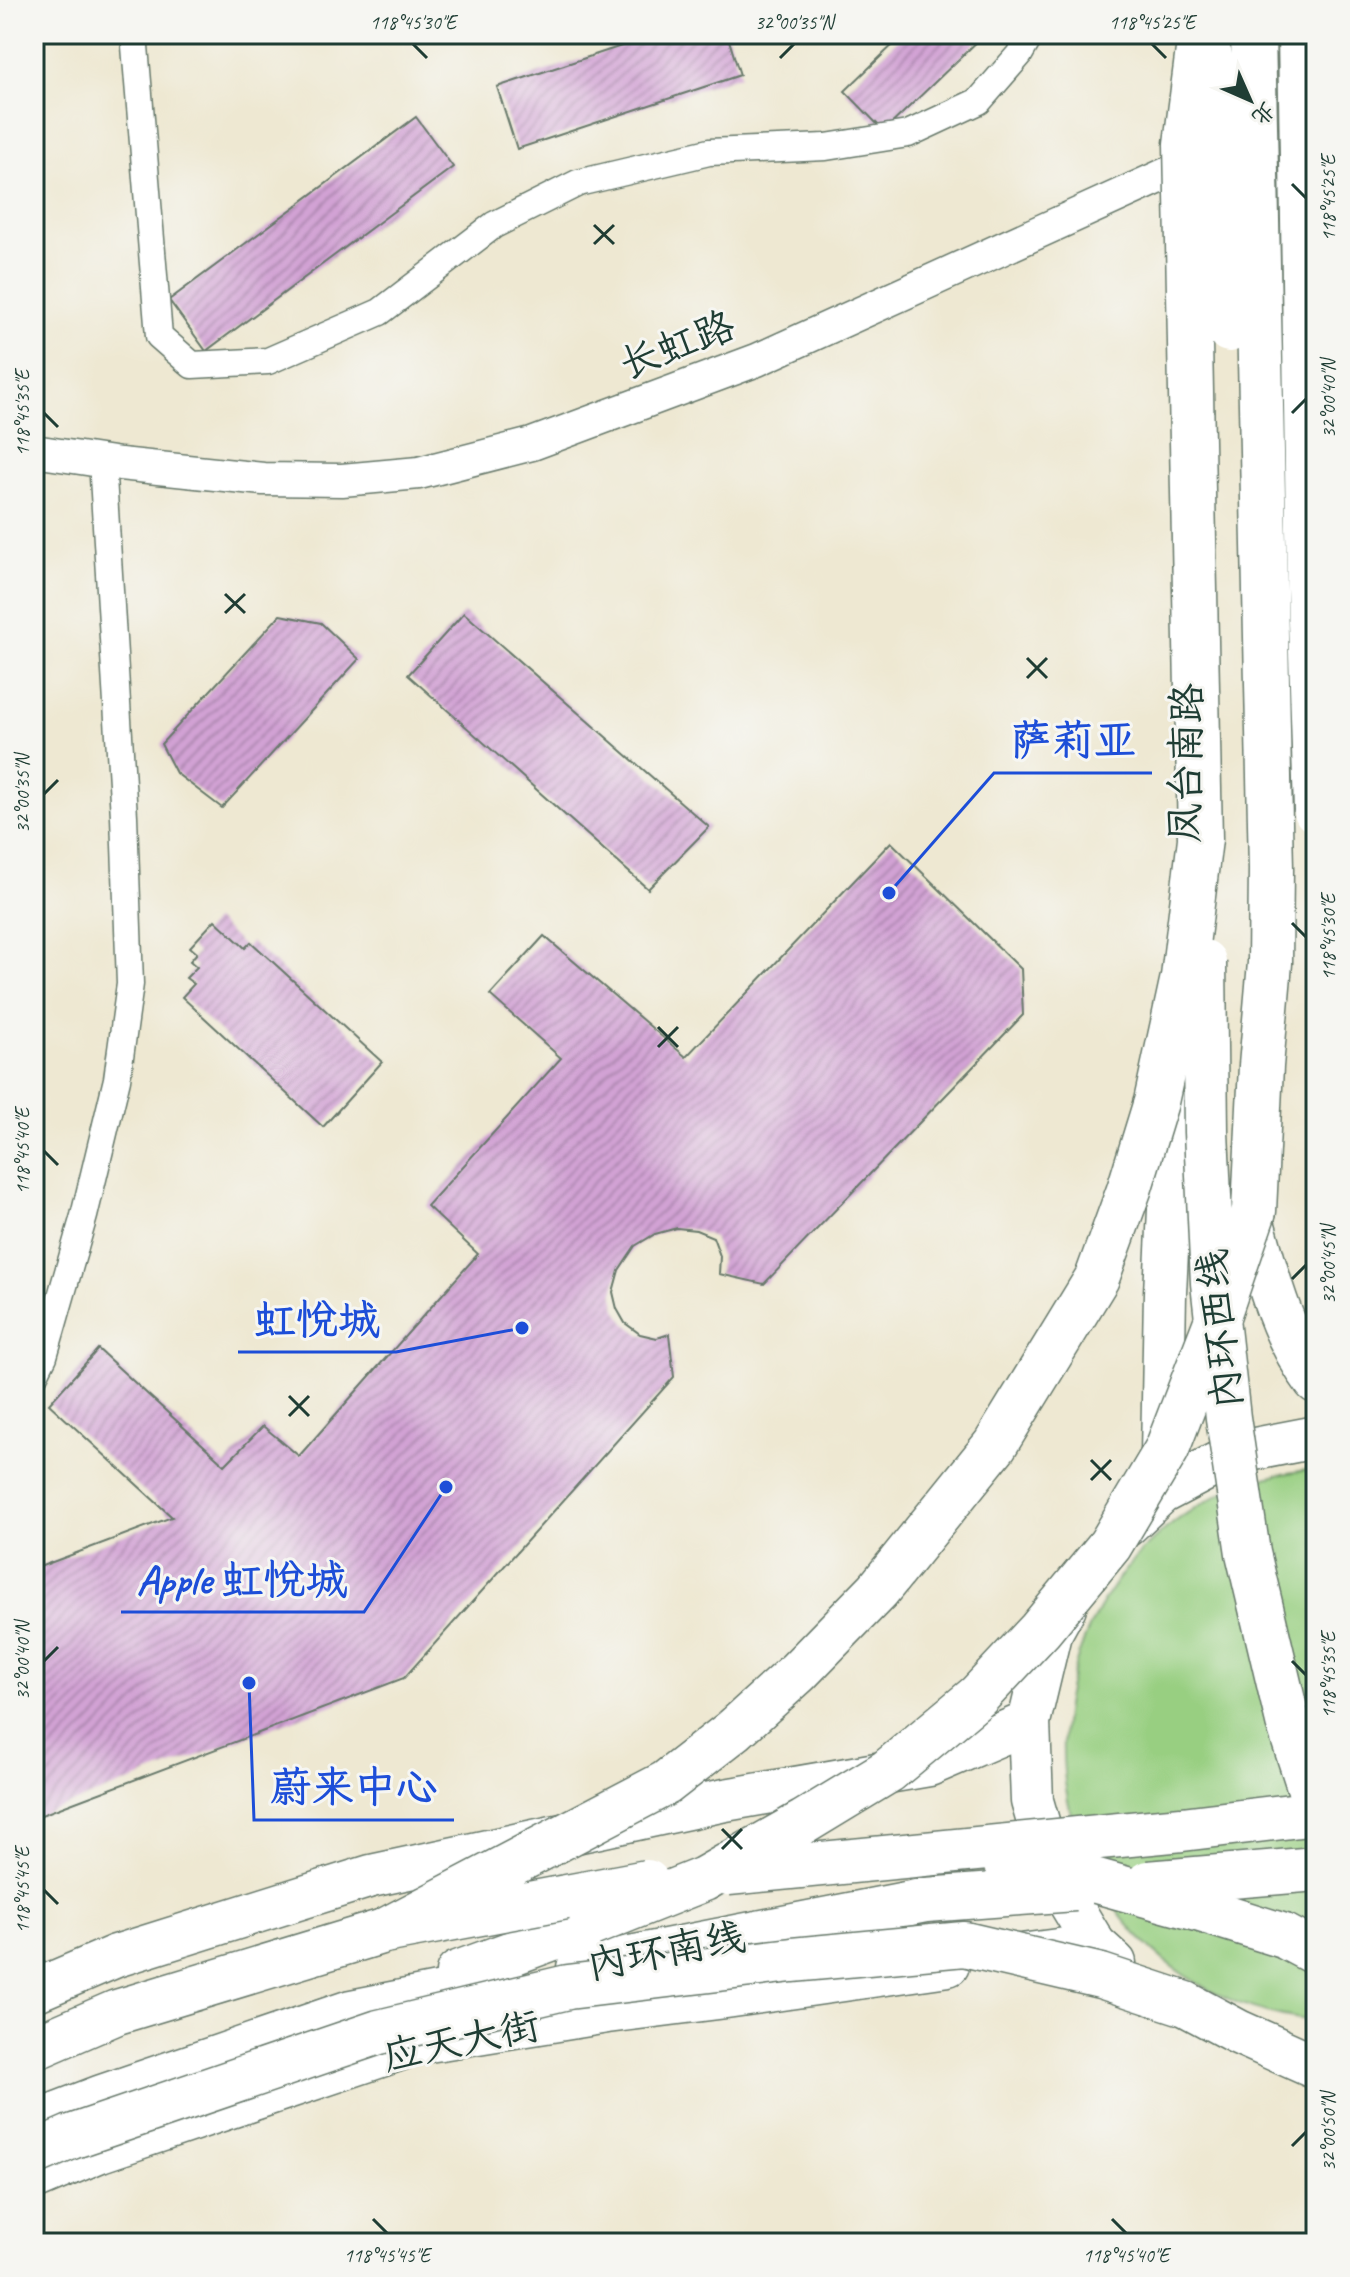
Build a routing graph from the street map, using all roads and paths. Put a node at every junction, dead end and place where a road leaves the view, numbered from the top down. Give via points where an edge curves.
1 (134, 34) edge
2 (1031, 34) edge
3 (1189, 34) edge
4 (1203, 34) edge
5 (1253, 34) edge
6 (1300, 34) edge
7 (1316, 133) edge
8 (1195, 161) junction
9 (34, 451) edge
10 (102, 461) junction
11 (1316, 811) edge
12 (1200, 839) junction
13 (34, 1376) edge
14 (1316, 1381) edge
15 (1316, 1437) edge
16 (1161, 1493) junction
17 (1029, 1722) junction
18 (1316, 1810) edge
19 (903, 1857) junction
20 (1316, 1869) edge
21 (384, 1931) junction
22 (1095, 1945) junction
23 (1316, 1953) edge
24 (34, 1991) edge
25 (351, 2012) junction
26 (34, 2048) edge
27 (1316, 2060) edge
28 (1316, 2067) edge
29 (34, 2123) edge
30 (34, 2153) edge
31 (34, 2179) edge

1 - 2 street via 159,336 192,365 268,361 380,312 494,225 578,183 709,152 826,147 908,134 979,101
3 - 8 main road, 凤台南路
4 - 12 highway, bridge via 1186,144
4 - 14 highway, bridge via 1223,130 1247,956 1239,1175 1275,1303 1299,1358
5 - 25 highway, bridge via 1270,963 1254,1211 1167,1449 1110,1545 1040,1630 978,1696 888,1771 704,1879
6 - 11 highway, bridge
7 - 8 street, 长虹路
8 - 10 street, 长虹路 via 757,360 532,444 419,473 342,480 263,479
8 - 16 main road, 凤台南路 via 1187,725
9 - 10 street, 长虹路
10 - 13 street via 130,984 117,1079 88,1201
12 - 18 highway, 内环西线, bridge via 1207,1162 1228,1418 1248,1553 1288,1722
12 - 21 highway, bridge via 1183,977 1156,1102 1129,1190 1097,1278 995,1445 878,1590 734,1730 666,1783
15 - 16 main road via 1239,1452
16 - 17 main road via 1095,1555 1050,1634
17 - 22 main road via 1032,1801 1054,1877
17 - 24 main road via 929,1765 725,1800 371,1876 116,1956
18 - 19 highway, 内环南线, bridge
19 - 21 highway, 内环南线, bridge via 635,1883
19 - 23 highway, bridge via 1032,1863 1284,1936
20 - 25 highway, 内环南线, bridge via 926,1900
21 - 26 highway, 内环南线, bridge via 117,2012
22 - 27 main road via 1163,2009 1247,2050
22 - 31 main road, 应天大街 via 422,2042 100,2151
25 - 29 highway, 内环南线
28 - 30 highway, bridge via 1186,2004 1101,1976 964,1944 568,1987 379,2032

